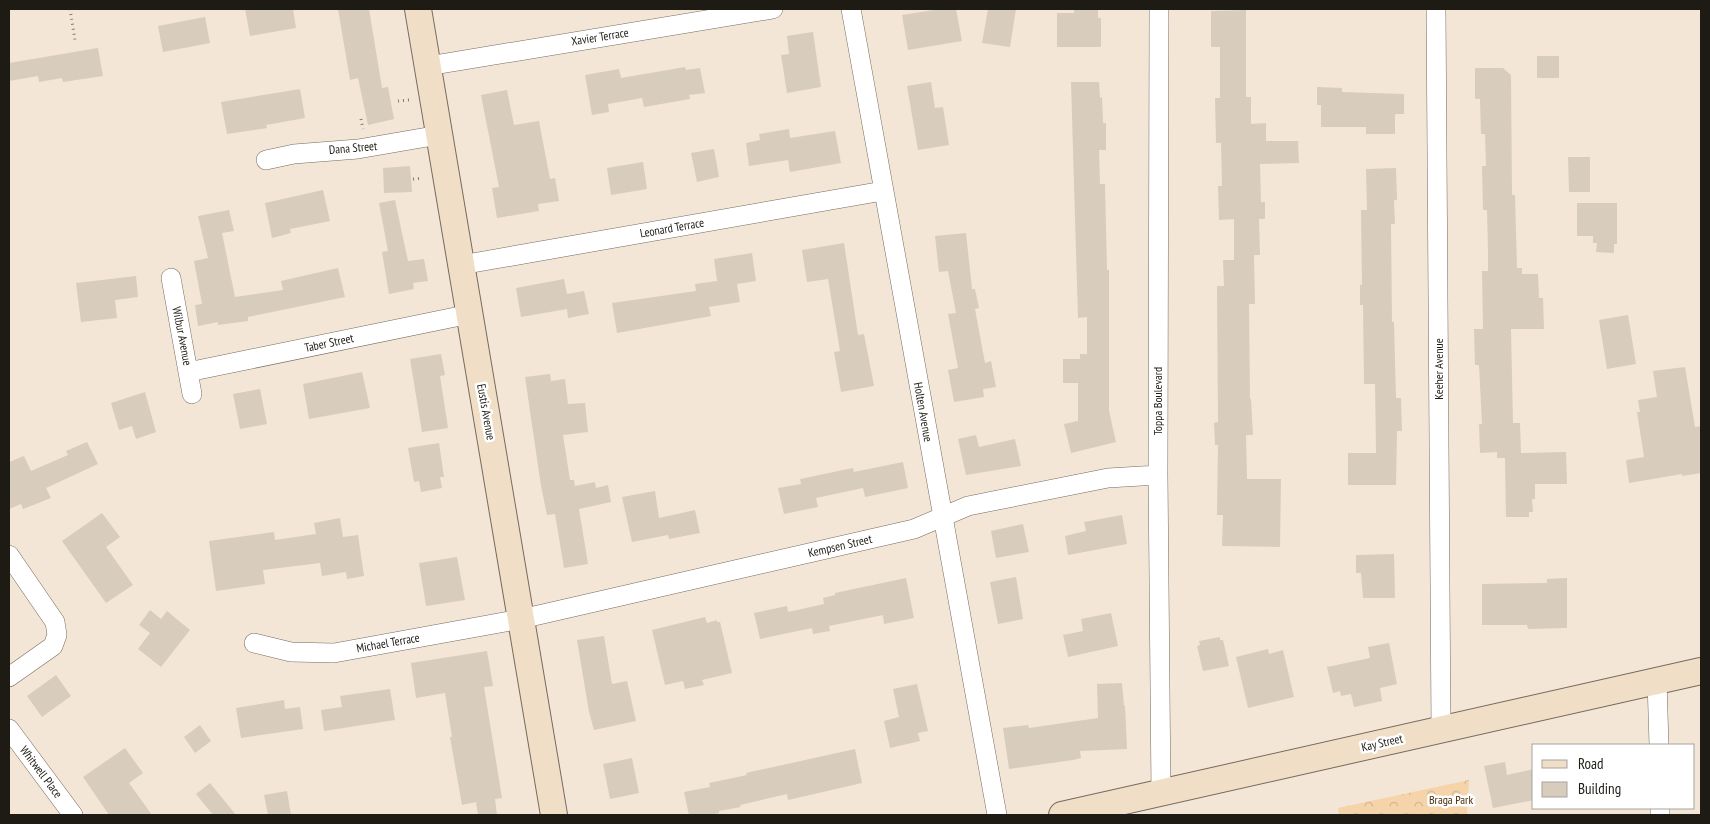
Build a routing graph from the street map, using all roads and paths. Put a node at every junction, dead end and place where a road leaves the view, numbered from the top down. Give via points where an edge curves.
1 (70, 9) edge
2 (418, 9) edge
3 (773, 9) edge
4 (851, 9) edge
5 (1159, 9) edge
6 (1436, 9) edge
7 (76, 40) dead end
8 (428, 66) junction
9 (439, 135) junction
10 (266, 160) dead end
11 (883, 191) junction
12 (461, 265) junction
13 (171, 278) dead end
14 (470, 314) junction
15 (188, 372) junction
16 (192, 394) dead end
17 (1158, 475) junction
18 (942, 517) junction
19 (9, 555) edge
20 (521, 619) junction
21 (254, 643) dead end
22 (1701, 671) edge
23 (9, 677) edge
24 (1657, 681) junction
25 (9, 729) edge
26 (1441, 729) junction
27 (1659, 744) edge
28 (1162, 793) junction
29 (73, 815) edge
30 (554, 815) edge
31 (997, 815) edge
32 (1062, 815) edge

1 - 7 path
2 - 8 street, Eustis Avenue
3 - 8 street, Xavier Terrace
4 - 11 street, Holten Avenue
5 - 17 street, Toppa Boulevard
6 - 26 street, Keeher Avenue
8 - 9 street, Eustis Avenue
9 - 10 street, Dana Street
9 - 12 street, Eustis Avenue
11 - 12 street, Leonard Terrace
11 - 18 street, Holten Avenue
12 - 14 street, Eustis Avenue
13 - 15 street, Wilbur Avenue
14 - 15 street, Taber Street
14 - 20 street, Eustis Avenue
15 - 16 street, Wilbur Avenue
17 - 18 street, Kempsen Street via 1108,478 968,506
17 - 28 street, Toppa Boulevard
18 - 20 street, Kempsen Street via 914,529
18 - 31 street, Holten Avenue
19 - 23 street via 55,622 57,634 53,646
20 - 21 street, Michael Terrace via 334,653 291,652
20 - 30 street, Eustis Avenue
22 - 24 street, Kay Street
24 - 26 street, Kay Street
24 - 27 street
25 - 29 street, Whitwell Place
26 - 28 street, Kay Street
28 - 32 street, Kay Street

